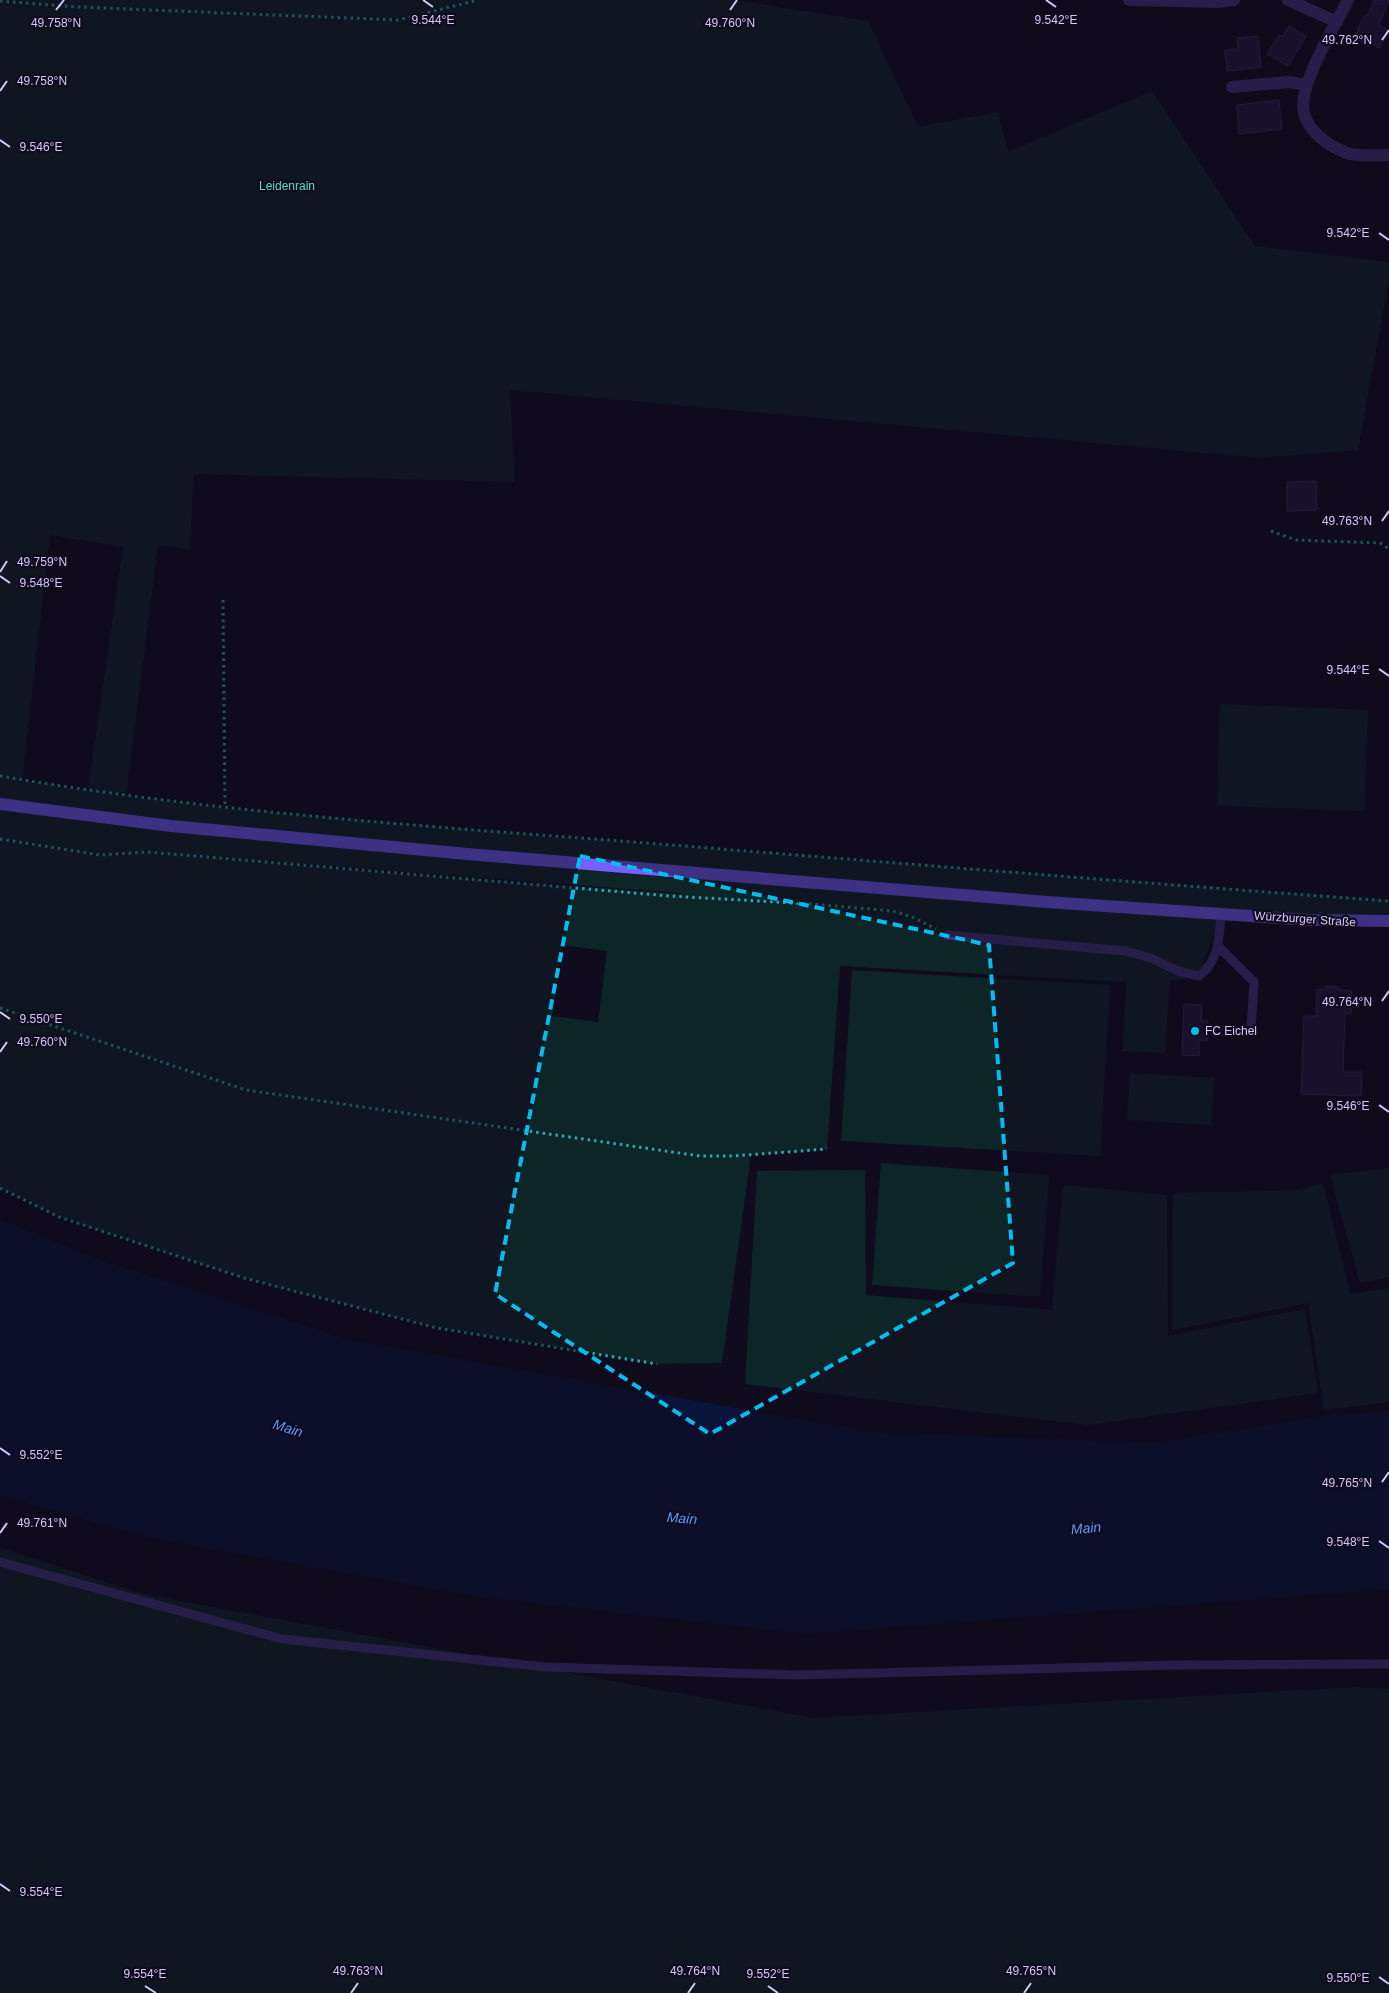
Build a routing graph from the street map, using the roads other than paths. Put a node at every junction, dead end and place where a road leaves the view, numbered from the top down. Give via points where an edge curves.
1 (1129, 0) edge
2 (1162, 0) edge
3 (1234, 0) edge
4 (1288, 0) edge
5 (1348, 0) edge
6 (1337, 22) junction
7 (1308, 83) junction
8 (1232, 88) dead end
9 (1389, 155) edge
10 (0, 804) edge
11 (1221, 913) junction
12 (1389, 921) edge
13 (946, 935) road end
14 (1218, 947) junction
15 (1251, 1029) dead end
16 (0, 1562) edge
17 (1389, 1664) edge

1 - 2 street
2 - 3 street
4 - 6 street
5 - 6 street
6 - 7 street
7 - 8 street
7 - 9 street via 1303,112 1311,129 1325,142 1348,153
10 - 11 main road, Würzburger Straße via 171,826 457,853 1047,902
11 - 12 main road, Würzburger Straße via 1309,920
11 - 14 lane
13 - 14 lane via 1125,951 1151,958 1192,976 1199,976 1205,971
14 - 15 lane via 1254,982
16 - 17 lane via 282,1639 546,1667 798,1675 1173,1665

